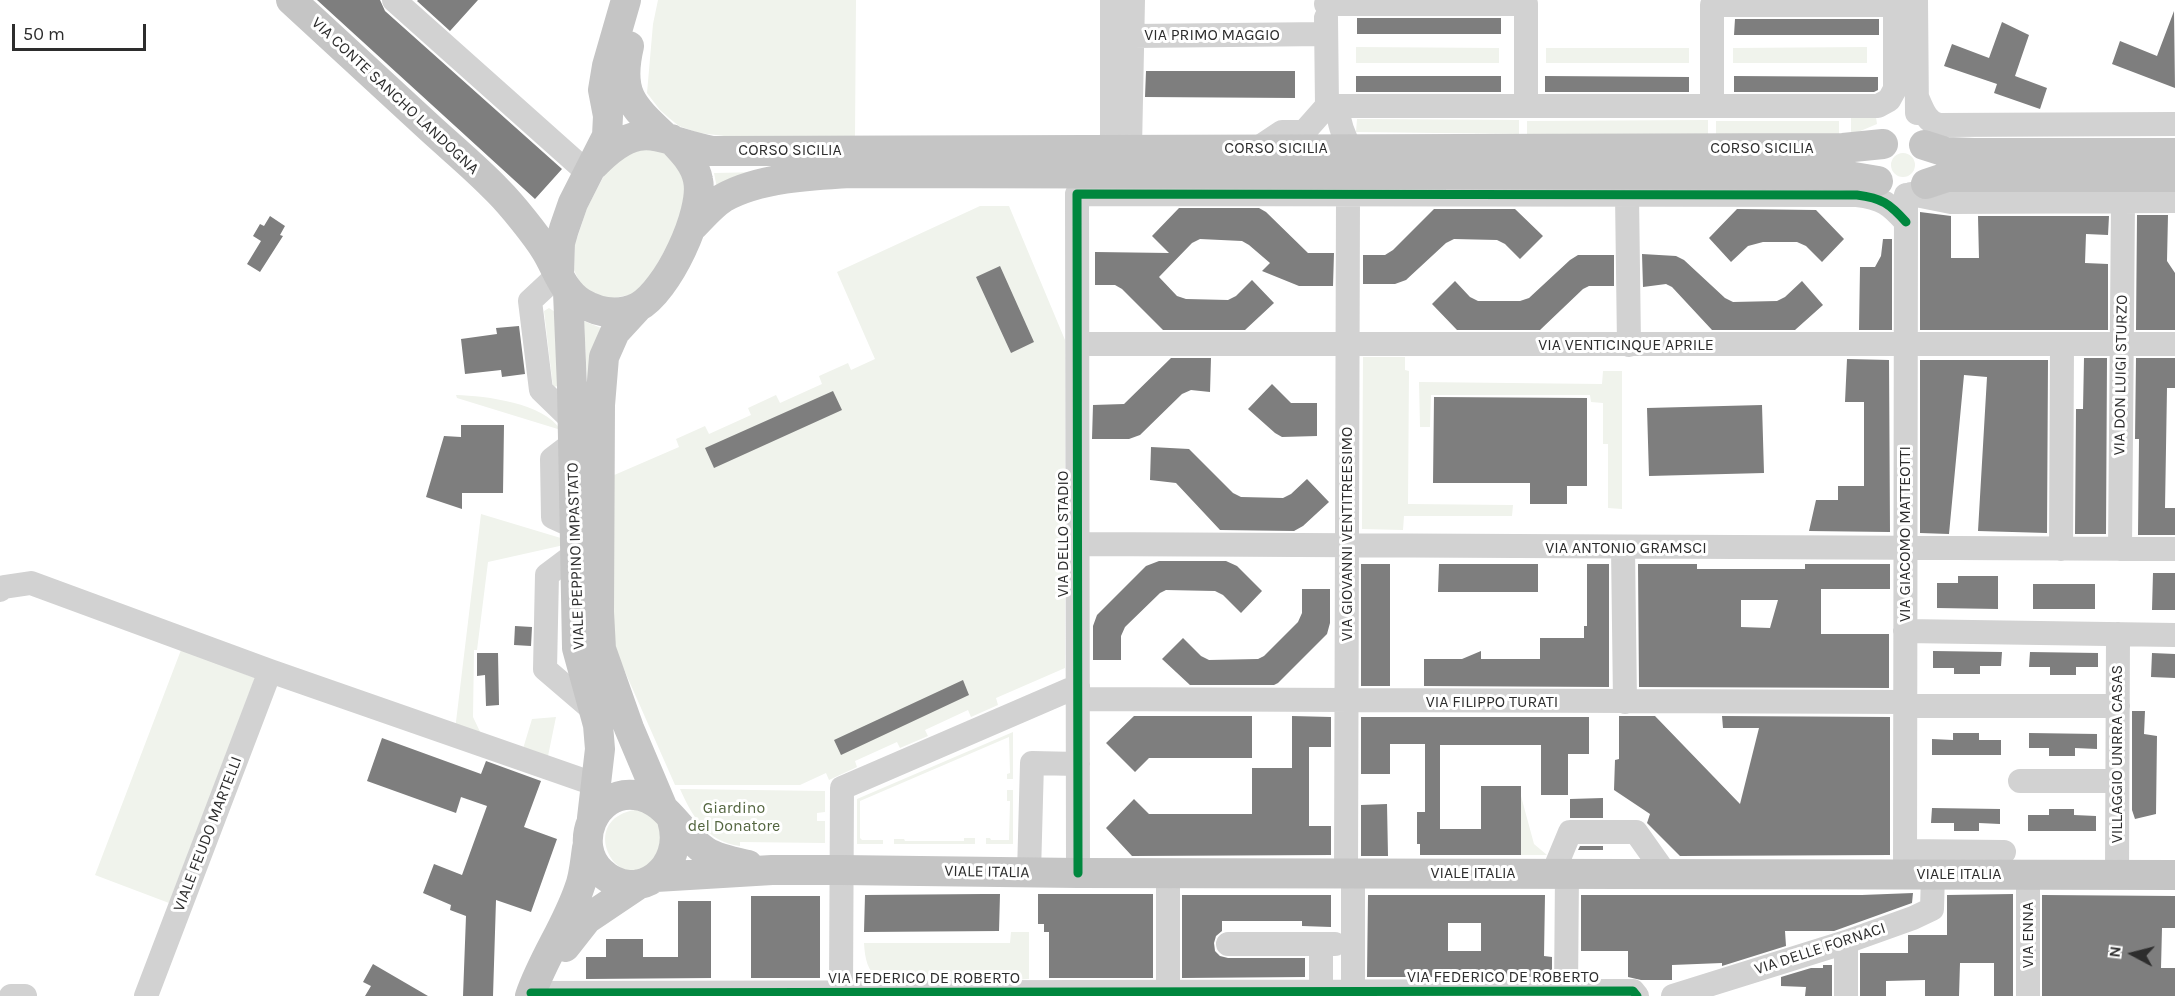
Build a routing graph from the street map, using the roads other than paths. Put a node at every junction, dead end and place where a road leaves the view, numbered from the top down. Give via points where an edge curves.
1 (291, 0) edge
2 (394, 0) edge
3 (626, 0) edge
4 (639, 0) edge
5 (1112, 0) edge
6 (1133, 0) edge
7 (1326, 2) edge
8 (1902, 2) edge
9 (1326, 34) junction
10 (1133, 36) junction
11 (1917, 98) junction
12 (1332, 106) junction
13 (1526, 106) junction
14 (1712, 106) junction
15 (2175, 124) edge
16 (667, 138) junction
17 (1923, 143) junction
18 (1883, 144) junction
19 (1351, 148) junction
20 (1121, 149) junction
21 (2175, 153) edge
22 (1263, 161) junction
23 (591, 169) junction
24 (1188, 173) junction
25 (1411, 174) junction
26 (2175, 177) edge
27 (1878, 181) junction
28 (499, 192) junction
29 (1155, 194) junction
30 (1294, 195) junction
31 (1348, 195) junction
32 (1382, 195) junction
33 (1628, 195) junction
34 (1912, 199) junction
35 (2123, 201) junction
36 (2175, 201) edge
37 (573, 203) junction
38 (692, 227) junction
39 (563, 283) junction
40 (638, 307) junction
41 (1078, 344) junction
42 (1347, 344) junction
43 (2062, 344) junction
44 (2122, 344) junction
45 (2175, 344) edge
46 (1629, 345) junction
47 (1905, 345) junction
48 (1078, 544) junction
49 (1347, 545) junction
50 (1623, 548) junction
51 (1905, 549) junction
52 (2061, 549) junction
53 (2120, 549) junction
54 (2175, 549) edge
55 (0, 590) edge
56 (1905, 631) junction
57 (2118, 634) junction
58 (2175, 635) edge
59 (270, 672) junction
60 (1078, 692) junction
61 (1346, 701) junction
62 (1625, 702) junction
63 (1905, 704) junction
64 (2118, 706) junction
65 (1078, 764) junction
66 (2020, 781) dead end
67 (2117, 781) junction
68 (597, 785) junction
69 (667, 813) junction
70 (592, 818) junction
71 (587, 848) junction
72 (2004, 852) dead end
73 (1915, 866) junction
74 (772, 870) junction
75 (842, 870) junction
76 (1029, 873) junction
77 (1078, 873) junction
78 (1168, 873) junction
79 (1350, 873) junction
80 (1560, 873) junction
81 (1665, 873) junction
82 (2028, 874) junction
83 (2117, 874) junction
84 (2175, 874) edge
85 (648, 880) junction
86 (1846, 942) junction
87 (1228, 944) dead end
88 (1321, 944) junction
89 (1353, 945) junction
90 (1566, 992) junction
91 (841, 993) junction
92 (537, 994) edge
93 (1168, 994) edge
94 (1194, 994) edge
95 (1316, 994) edge
96 (1357, 994) edge
97 (624, 995) edge
98 (1012, 995) edge
99 (11, 996) edge
100 (25, 996) edge
101 (146, 996) edge
102 (1637, 996) edge
103 (1673, 996) edge
104 (1846, 996) edge
105 (2028, 996) edge

1 - 28 main road, VIA CONTE SANCHO LANDOGNA
2 - 23 street
3 - 23 main road via 603,90 607,136
4 - 16 main road via 624,65 625,85 632,103
5 - 20 street
6 - 10 street, VIA PRIMO MAGGIO
7 - 9 street
7 - 13 street via 1526,4
8 - 11 street
8 - 14 street via 1895,89 1889,100 1878,106
8 - 14 street via 1712,5
9 - 10 street, VIA PRIMO MAGGIO
9 - 12 street
10 - 20 street
11 - 15 street via 1927,117 1939,125
11 - 17 street
12 - 13 street
12 - 19 street
12 - 22 street via 1304,132 1282,132
13 - 14 street
16 - 20 main road, CORSO SICILIA via 712,151
16 - 23 main road via 649,135 619,143
16 - 38 main road via 693,165 698,180
17 - 18 main road via 1902,136
17 - 21 main road via 1946,152
17 - 34 main road via 1933,164 1931,174
18 - 19 main road, CORSO SICILIA via 1843,148
18 - 27 main road via 1874,162
19 - 22 main road, CORSO SICILIA
20 - 22 main road, CORSO SICILIA
22 - 24 main road, CORSO SICILIA
22 - 25 main road, CORSO SICILIA
22 - 30 street
23 - 37 main road
24 - 29 street
24 - 38 main road, CORSO SICILIA via 815,175 739,190 721,200
25 - 27 main road, CORSO SICILIA via 1842,175
25 - 32 street
26 - 34 main road via 1947,177
27 - 34 main road
28 - 37 main road via 532,213 560,210
28 - 39 main road via 545,249
29 - 30 street
29 - 41 street, VIA DELLO STADIO via 1077,194
30 - 31 street
31 - 32 street
31 - 42 street, VIA GIOVANNI VENTITREESIMO
32 - 33 street
33 - 34 street via 1857,195 1878,198 1896,211
33 - 46 street
34 - 35 street
34 - 47 street, VIA GIACOMO MATTEOTTI
35 - 36 street
35 - 44 street, VIA DON LUIGI STURZO
37 - 39 main road via 560,243
38 - 40 main road via 665,278
39 - 40 main road via 592,309 606,313
39 - 68 main road, VIALE PEPPINO IMPASTATO via 573,432 577,648 600,749
40 - 69 main road, VIALE PEPPINO IMPASTATO via 615,332 604,357 600,405 601,649 629,728
41 - 42 street, VIA VENTICINQUE APRILE
41 - 48 street, VIA DELLO STADIO
42 - 46 street, VIA VENTICINQUE APRILE
42 - 49 street, VIA GIOVANNI VENTITREESIMO
43 - 44 street, VIA VENTICINQUE APRILE
43 - 47 street, VIA VENTICINQUE APRILE
43 - 52 street
44 - 45 street, VIA VENTICINQUE APRILE
44 - 53 street, VIA DON LUIGI STURZO
46 - 47 street, VIA VENTICINQUE APRILE
47 - 51 street, VIA GIACOMO MATTEOTTI
48 - 49 street, VIA ANTONIO GRAMSCI
48 - 60 street, VIA DELLO STADIO
49 - 50 street, VIA ANTONIO GRAMSCI
49 - 61 street, VIA GIOVANNI VENTITREESIMO
50 - 51 street, VIA ANTONIO GRAMSCI
50 - 62 street
51 - 52 street, VIA ANTONIO GRAMSCI
51 - 56 street, VIA GIACOMO MATTEOTTI
52 - 53 street, VIA ANTONIO GRAMSCI
53 - 54 street, VIA ANTONIO GRAMSCI
55 - 59 street via 31,583
56 - 57 street
56 - 63 street, VIA GIACOMO MATTEOTTI
57 - 58 street
57 - 64 street, VILLAGGIO UNRRA CASAS
59 - 68 street
59 - 101 street, VIALE FEUDO MARTELLI
60 - 61 street, VIA FILIPPO TURATI
60 - 65 street, VIA DELLO STADIO
60 - 75 street via 842,788
61 - 62 street, VIA FILIPPO TURATI
61 - 79 street, VIA GIOVANNI VENTITREESIMO
62 - 63 street, VIA FILIPPO TURATI
63 - 64 street, VIA FILIPPO TURATI
63 - 73 street, VIA GIACOMO MATTEOTTI
64 - 67 street, VILLAGGIO UNRRA CASAS
65 - 76 street via 1032,763
65 - 77 street, VIA DELLO STADIO
66 - 67 street
67 - 83 street, VILLAGGIO UNRRA CASAS
68 - 70 main road, VIALE PEPPINO IMPASTATO
69 - 70 main road via 648,797 633,794 602,805
69 - 74 main road via 706,852
69 - 85 main road via 676,832 673,857 666,868
70 - 71 main road
71 - 85 main road via 592,861 612,880 625,884
71 - 92 main road via 580,888 546,956
72 - 73 street
73 - 81 main road, VIALE ITALIA
73 - 82 main road, VIALE ITALIA
73 - 86 street, VIA DELLE FORNACI via 1932,909
74 - 75 main road, VIALE ITALIA
74 - 85 main road
75 - 76 main road, VIALE ITALIA
75 - 91 street
76 - 77 main road, VIALE ITALIA
77 - 78 main road, VIALE ITALIA
78 - 79 main road, VIALE ITALIA
78 - 93 street
79 - 80 main road, VIALE ITALIA
79 - 89 street, VIA GIOVANNI VENTITREESIMO
80 - 81 main road, VIALE ITALIA
80 - 81 street via 1570,832 1636,832
80 - 90 street
82 - 83 main road, VIALE ITALIA
82 - 105 street, VIA ENNA
83 - 84 main road, VIALE ITALIA
85 - 92 main road via 587,919
86 - 103 street, VIA DELLE FORNACI
86 - 104 street
87 - 88 street
88 - 89 street
88 - 95 street
89 - 96 street, VIA GIOVANNI VENTITREESIMO
90 - 96 street, VIA FEDERICO DE ROBERTO
90 - 102 street, VIA FEDERICO DE ROBERTO via 1633,991
91 - 97 street, VIA FEDERICO DE ROBERTO
91 - 98 street, VIA FEDERICO DE ROBERTO
92 - 97 street, VIA FEDERICO DE ROBERTO
93 - 94 street, VIA FEDERICO DE ROBERTO
93 - 98 street, VIA FEDERICO DE ROBERTO
94 - 95 street, VIA FEDERICO DE ROBERTO
95 - 96 street, VIA FEDERICO DE ROBERTO
99 - 100 street

